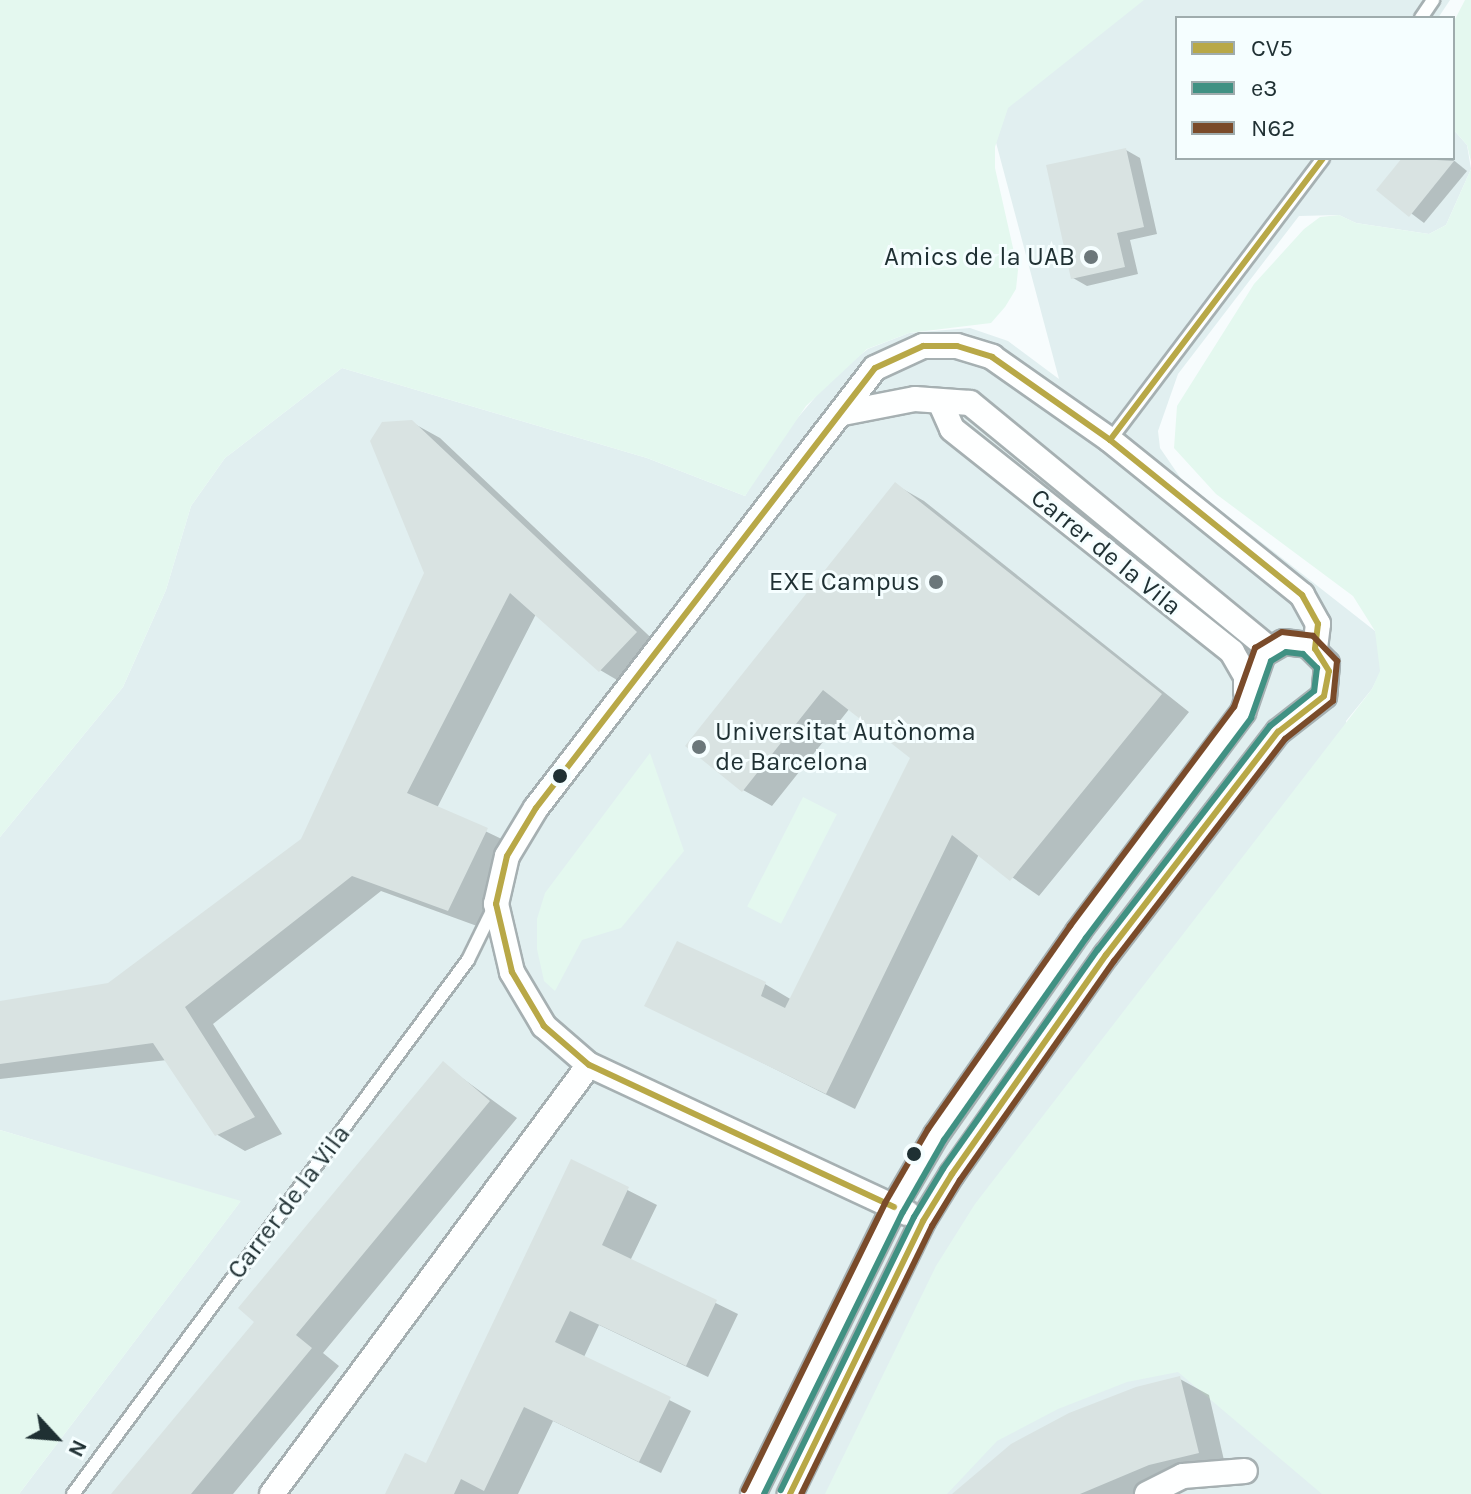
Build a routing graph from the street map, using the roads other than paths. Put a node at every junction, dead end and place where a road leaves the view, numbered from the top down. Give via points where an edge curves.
1 (1321, 160) edge
2 (941, 404) junction
3 (843, 413) junction
4 (1110, 440) junction
5 (1269, 649) junction
6 (1315, 649) junction
7 (1243, 712) junction
8 (496, 904) junction
9 (589, 1065) junction
10 (894, 1207) junction
11 (923, 1221) junction
12 (73, 1494) edge
13 (272, 1494) edge
14 (753, 1494) edge
15 (790, 1494) edge
16 (1147, 1494) edge
17 (1224, 1494) edge

1 - 4 lane
2 - 3 street, Carrer de la Vila via 915,399
2 - 5 street, Carrer de la Vila via 970,403
2 - 7 street, Carrer de la Vila via 952,429 1232,652 1246,676
3 - 4 street, Carrer de la Vila via 875,368 895,355 923,346 957,346 992,357
3 - 8 street, Carrer de la Vila via 536,808 507,856
4 - 6 street, Carrer de la Vila via 1302,595 1318,624
5 - 6 street via 1292,641
5 - 7 street via 1255,668 1253,691
6 - 11 street, Carrer de la Vila via 1329,671 1324,696 1278,732 1106,955
7 - 10 street via 1078,932 936,1135
8 - 9 street, Carrer de la Vila via 520,986 544,1026
8 - 12 lane, Carrer de la Vila via 468,960
9 - 10 street, Carrer de la Vila
9 - 13 street
10 - 11 street, Carrer de la Vila
10 - 14 street
11 - 15 street, Carrer de la Vila
16 - 17 street via 1183,1476 1245,1471

